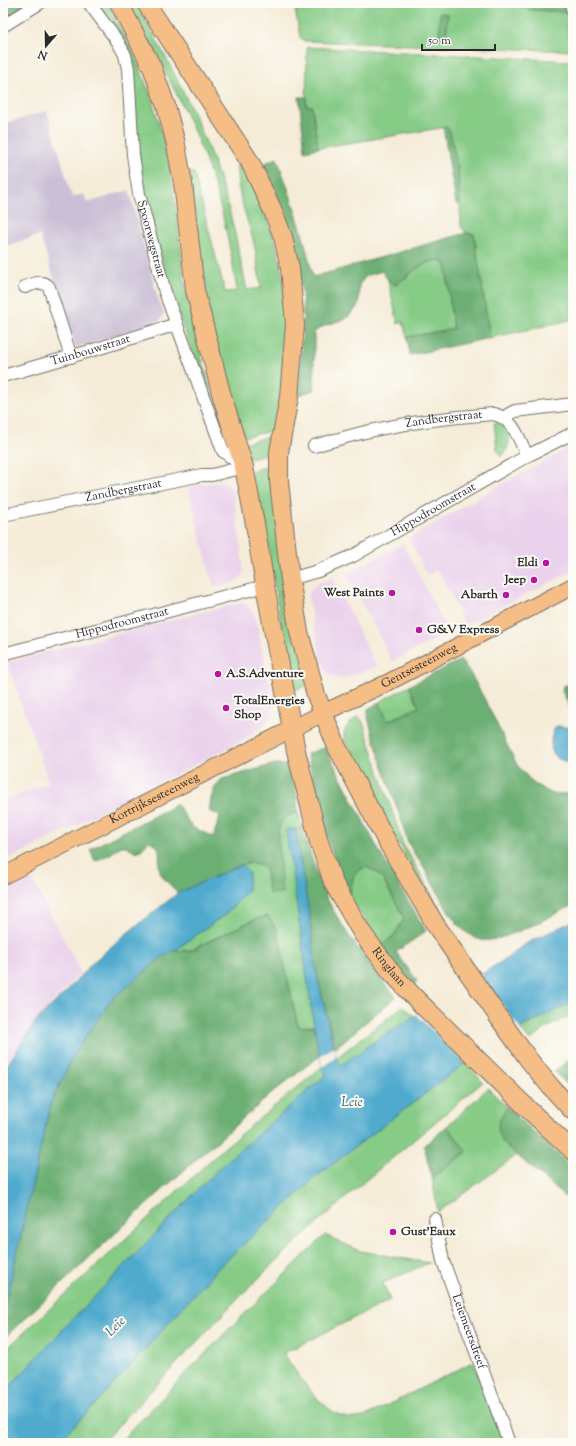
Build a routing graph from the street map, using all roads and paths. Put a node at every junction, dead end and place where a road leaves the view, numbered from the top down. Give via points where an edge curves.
1 (40, 3) edge
2 (89, 3) edge
3 (119, 3) edge
4 (146, 3) edge
5 (571, 3) edge
6 (573, 11) edge
7 (3, 26) edge
8 (25, 287) dead end
9 (177, 324) junction
10 (71, 357) junction
11 (3, 376) edge
12 (573, 404) edge
13 (505, 418) junction
14 (573, 432) edge
15 (314, 446) dead end
16 (527, 456) junction
17 (244, 466) junction
18 (3, 515) edge
19 (290, 579) junction
20 (265, 586) junction
21 (573, 586) edge
22 (3, 654) edge
23 (324, 713) junction
24 (299, 726) junction
25 (3, 876) edge
26 (573, 1111) edge
27 (573, 1151) edge
28 (435, 1219) dead end
29 (509, 1443) edge

1 - 7 street
2 - 9 street, Spoorwegstraat via 118,42 127,62 133,155 139,194 165,292
3 - 17 highway, Ringlaan via 152,67 168,113 183,183 195,290 221,393
4 - 19 highway via 250,162 283,237 290,268 295,325 289,397 279,452 279,482
5 - 6 street
8 - 10 street via 40,282 49,287
9 - 10 street, Tuinbouwstraat
9 - 17 street, Spoorwegstraat via 223,451
10 - 11 street, Tuinbouwstraat
12 - 13 street via 515,411
13 - 15 street, Zandbergstraat via 493,414 418,422 369,431
13 - 16 street via 513,427
14 - 16 street, Hippodroomstraat
16 - 19 street, Hippodroomstraat via 354,556
17 - 18 street, Zandbergstraat via 212,475
17 - 20 highway, Ringlaan
19 - 23 highway via 299,632 314,689
20 - 22 street, Hippodroomstraat
20 - 24 highway, Ringlaan
21 - 23 main road, Gentsesteenweg
23 - 24 main road, Gentsesteenweg
23 - 26 highway via 337,747 385,838 435,924 504,1025 550,1086
24 - 25 main road, Kortrijksesteenweg
24 - 27 highway, Ringlaan via 298,761 319,842 329,873 362,933 392,973 416,999
28 - 29 street, Leiemeersdreef via 443,1261

